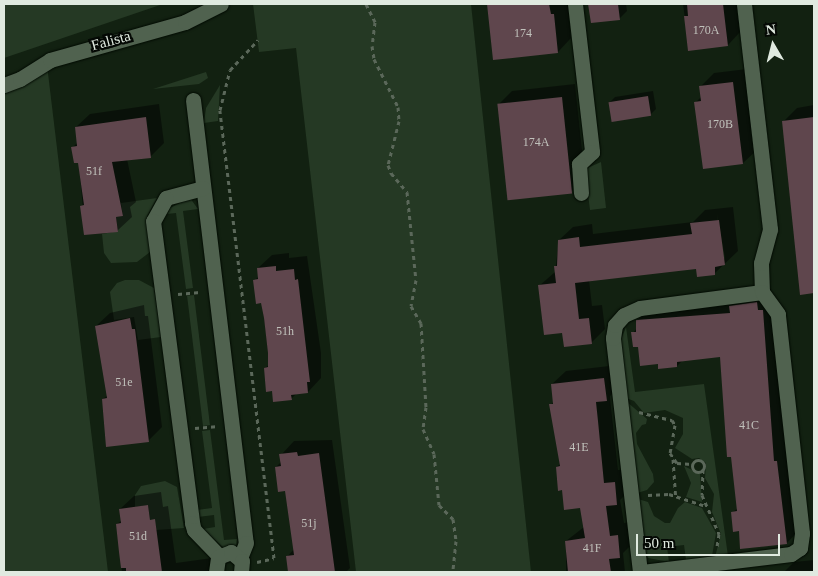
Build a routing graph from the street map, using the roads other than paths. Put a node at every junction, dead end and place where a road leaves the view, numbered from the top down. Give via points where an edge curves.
1 (221, 4) edge
2 (576, 4) edge
3 (744, 4) edge
4 (4, 85) edge
5 (193, 100) dead end
6 (203, 188) junction
7 (581, 194) dead end
8 (762, 292) junction
9 (219, 556) junction
10 (244, 566) edge
11 (216, 572) edge
12 (641, 572) edge

1 - 4 lane, Falista via 186,22 50,60
2 - 7 lane via 592,152 579,164
3 - 8 lane via 770,229 761,263
5 - 6 lane
6 - 9 lane via 166,198 153,221 192,523 194,530
6 - 10 lane via 246,543
8 - 12 lane via 640,308 624,315 615,325 613,338
8 - 12 lane via 778,314 802,542 800,548 791,554
9 - 10 lane via 231,552
9 - 11 lane via 215,562

